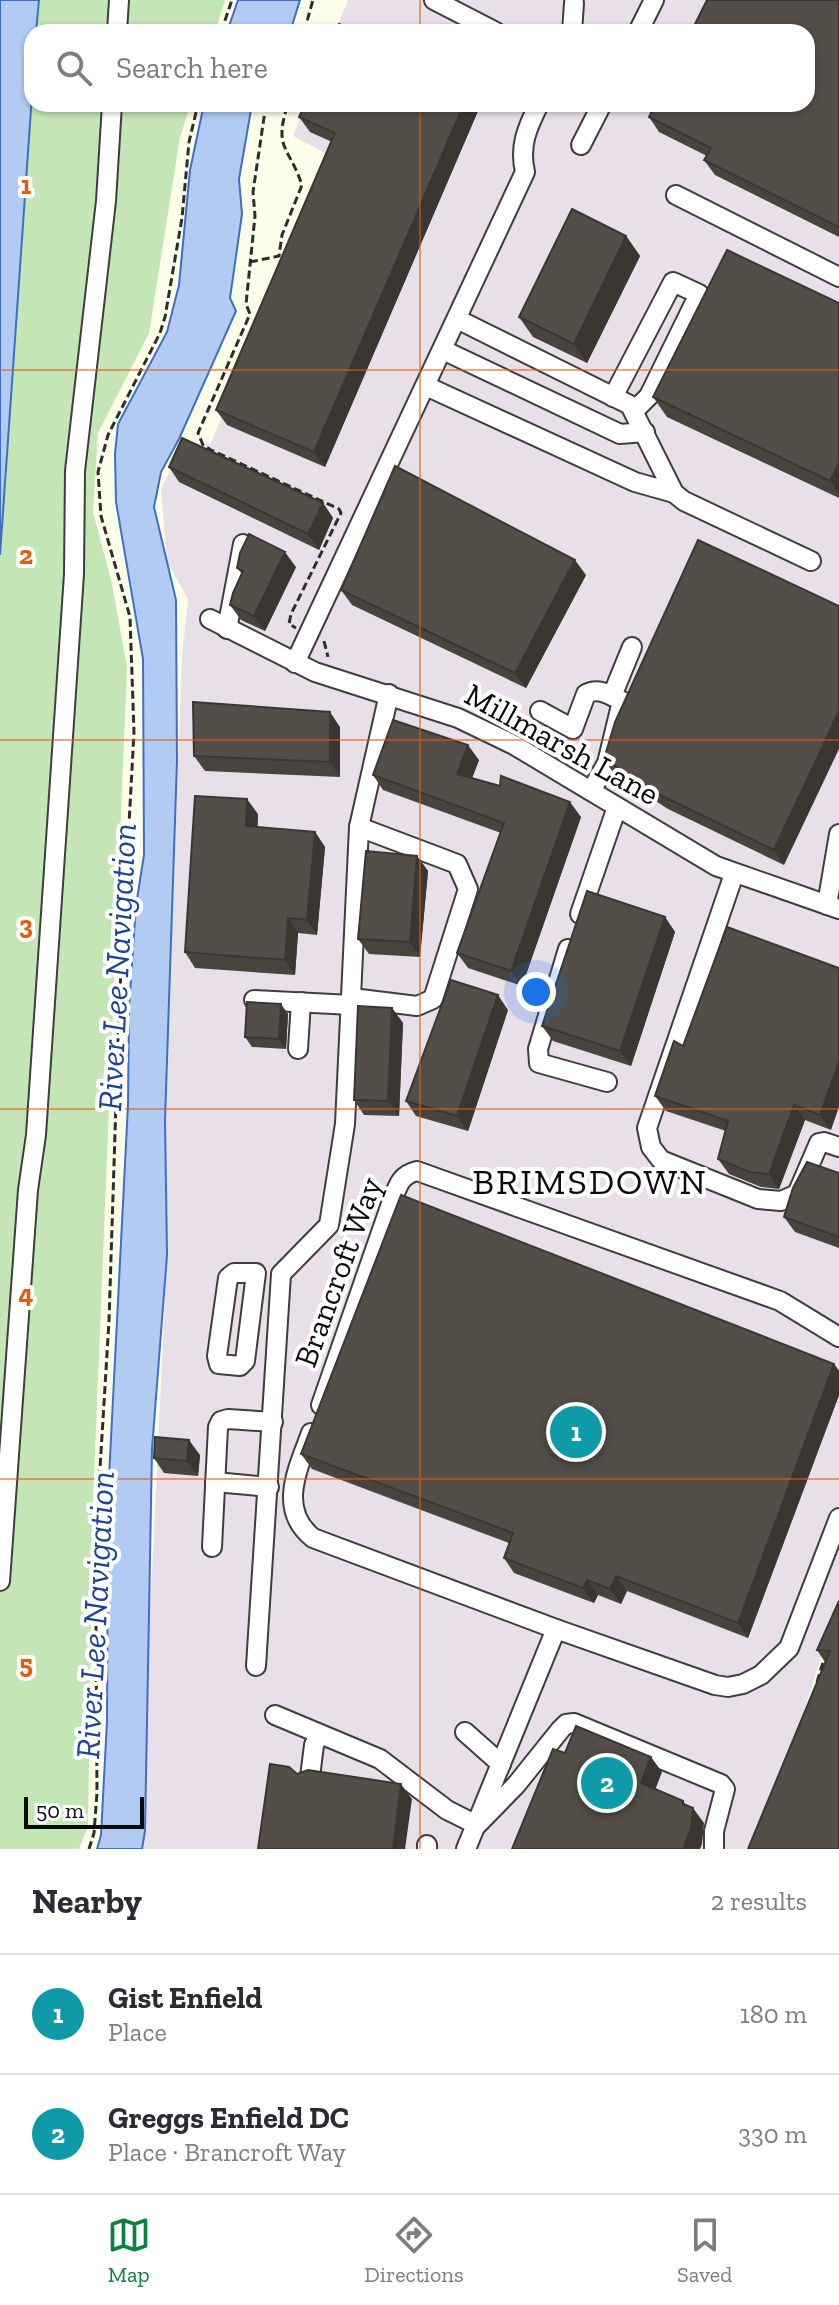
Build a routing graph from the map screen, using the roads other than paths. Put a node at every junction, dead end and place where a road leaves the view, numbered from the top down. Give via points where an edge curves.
1 (119, 0) edge
2 (434, 0) edge
3 (654, 0) edge
4 (574, 3) dead end
5 (118, 24) edge
6 (480, 24) edge
7 (573, 24) edge
8 (642, 24) edge
9 (111, 112) edge
10 (526, 112) edge
11 (536, 112) edge
12 (544, 112) edge
13 (598, 112) edge
14 (523, 143) junction
15 (581, 145) dead end
16 (676, 195) dead end
17 (839, 277) edge
18 (457, 319) junction
19 (443, 350) junction
20 (426, 386) junction
21 (613, 397) junction
22 (635, 410) junction
23 (645, 432) junction
24 (674, 493) junction
25 (243, 544) edge
26 (811, 561) dead end
27 (210, 619) dead end
28 (227, 629) junction
29 (632, 647) dead end
30 (295, 663) junction
31 (389, 694) junction
32 (612, 696) junction
33 (540, 711) dead end
34 (591, 791) junction
35 (617, 807) junction
36 (359, 827) junction
37 (839, 834) edge
38 (734, 874) junction
39 (833, 907) edge
40 (254, 1000) edge
41 (301, 1002) junction
42 (352, 1002) junction
43 (298, 1049) dead end
44 (607, 1082) dead end
45 (839, 1147) edge
46 (256, 1273) junction
47 (281, 1274) junction
48 (839, 1337) edge
49 (273, 1422) junction
50 (215, 1482) junction
51 (269, 1487) junction
52 (839, 1518) edge
53 (212, 1547) dead end
54 (0, 1581) edge
55 (556, 1629) junction
56 (256, 1666) dead end
57 (275, 1715) dead end
58 (465, 1732) dead end
59 (319, 1735) junction
60 (498, 1773) junction
61 (310, 1777) edge
62 (477, 1825) junction
63 (466, 1849) edge
64 (714, 1849) edge

1 - 5 street
2 - 6 street
3 - 8 street
4 - 7 street
9 - 54 street via 75,471 59,812
10 - 14 street via 520,125
11 - 14 street
12 - 14 street
13 - 15 street
14 - 18 street via 525,172
16 - 17 street
18 - 19 street
18 - 21 street
19 - 20 street
19 - 23 street via 620,434
20 - 24 street via 635,482
20 - 30 street
21 - 22 street
21 - 22 street via 673,282 699,294 649,396
22 - 23 street
23 - 24 street
24 - 26 street
25 - 28 street
27 - 28 street, Millmarsh Lane
28 - 30 street, Millmarsh Lane
29 - 32 street
30 - 31 street, Millmarsh Lane
31 - 34 street, Millmarsh Lane via 458,718
31 - 36 street
32 - 33 street via 586,694 573,729
32 - 34 street via 622,701 607,763
34 - 35 street, Millmarsh Lane
35 - 38 street, Millmarsh Lane
35 - 44 street via 538,1049 539,1063
36 - 42 street
36 - 42 street via 457,864 468,889 433,999 417,1006
37 - 39 street
38 - 39 street, Millmarsh Lane
38 - 45 street via 647,1128 651,1147 661,1160 758,1199 781,1201 797,1194 819,1143
40 - 41 street
41 - 42 street
41 - 43 street
42 - 47 street via 345,1124 329,1225
46 - 46 street via 245,1361 240,1366 219,1364 228,1278
46 - 47 street
47 - 49 street
48 - 55 street, Brancroft Way via 780,1301 441,1178 417,1171 401,1179 297,1475 292,1506 313,1538
49 - 50 street via 221,1421
49 - 51 street
50 - 51 street
50 - 53 street
51 - 56 street
52 - 55 street, Brancroft Way via 789,1648 761,1675 743,1684 715,1685
55 - 60 street
57 - 59 street
58 - 60 street
59 - 61 street
59 - 62 street via 380,1759 447,1810
60 - 62 street
62 - 63 street
62 - 64 street via 561,1729 574,1723 721,1784 725,1789

